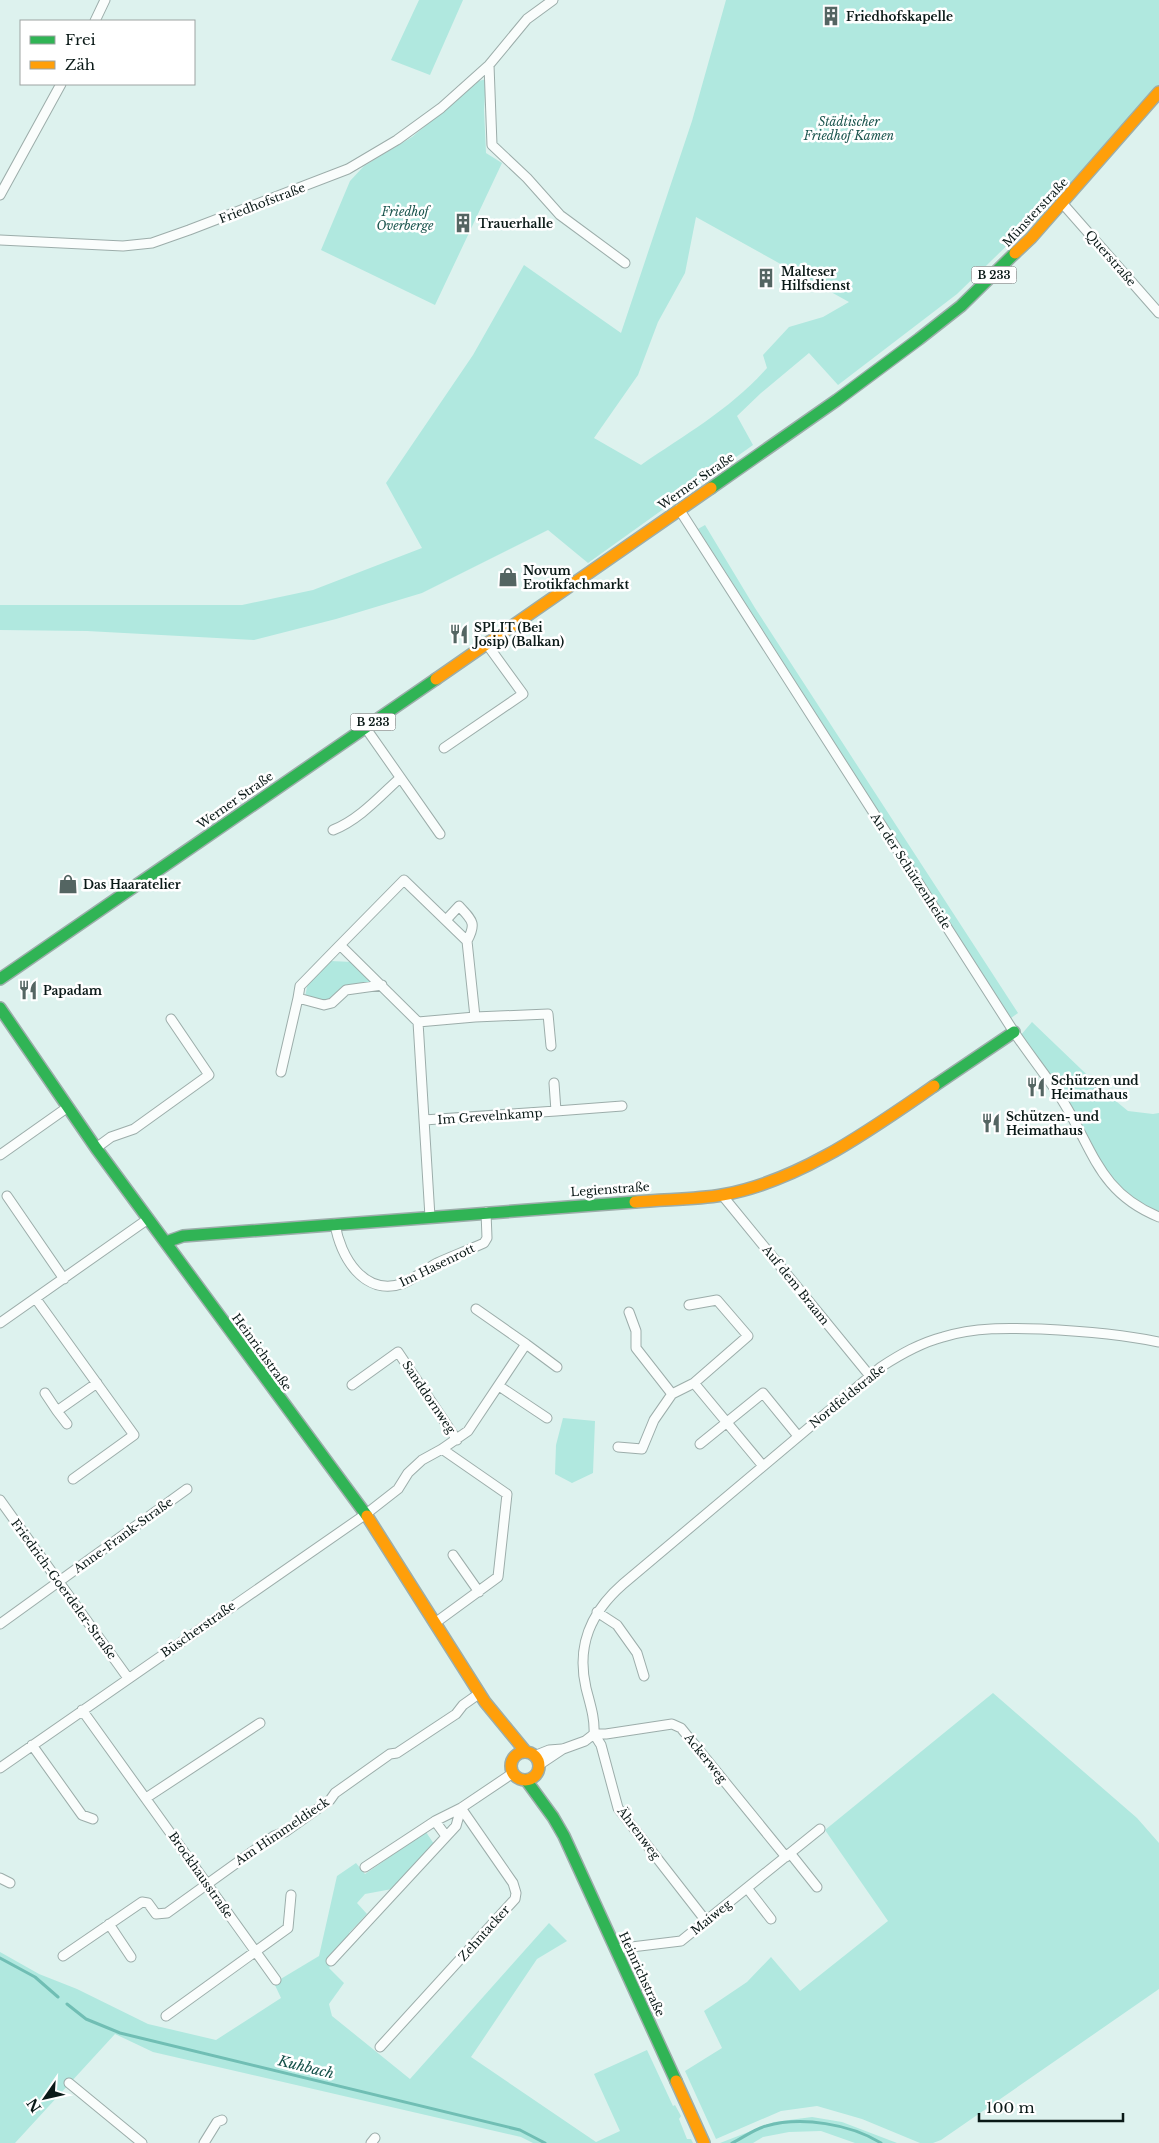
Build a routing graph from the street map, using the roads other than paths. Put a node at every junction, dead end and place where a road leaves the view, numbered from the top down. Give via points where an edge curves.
1 (105, 0) edge
2 (553, 0) edge
3 (95, 20) edge
4 (489, 65) junction
5 (60, 85) edge
6 (1159, 92) edge
7 (0, 195) edge
8 (1062, 204) junction
9 (0, 240) edge
10 (625, 263) dead end
11 (1159, 313) edge
12 (919, 339) joint
13 (679, 509) junction
14 (486, 643) junction
15 (364, 727) junction
16 (444, 748) dead end
17 (400, 778) junction
18 (333, 830) dead end
19 (440, 834) dead end
20 (446, 920) junction
21 (467, 941) junction
22 (340, 945) junction
23 (0, 980) edge
24 (382, 985) junction
25 (298, 998) junction
26 (0, 1008) edge
27 (475, 1017) junction
28 (171, 1019) dead end
29 (418, 1022) junction
30 (1014, 1032) junction
31 (551, 1046) dead end
32 (280, 1072) dead end
33 (554, 1084) dead end
34 (622, 1106) dead end
35 (68, 1107) junction
36 (556, 1111) junction
37 (424, 1120) junction
38 (96, 1148) junction
39 (0, 1156) edge
40 (722, 1195) junction
41 (7, 1196) dead end
42 (486, 1212) junction
43 (430, 1217) junction
44 (1159, 1217) edge
45 (148, 1218) junction
46 (335, 1224) junction
47 (166, 1242) junction
48 (64, 1279) junction
49 (36, 1298) junction
50 (689, 1305) dead end
51 (476, 1309) dead end
52 (628, 1312) dead end
53 (0, 1323) edge
54 (1159, 1342) edge
55 (526, 1344) junction
56 (557, 1367) dead end
57 (870, 1376) junction
58 (694, 1382) junction
59 (97, 1383) junction
60 (352, 1385) dead end
61 (499, 1386) junction
62 (45, 1393) dead end
63 (672, 1394) junction
64 (58, 1411) junction
65 (547, 1418) dead end
66 (728, 1423) junction
67 (67, 1424) dead end
68 (798, 1436) junction
69 (457, 1440) junction
70 (700, 1444) dead end
71 (618, 1447) dead end
72 (442, 1449) junction
73 (763, 1466) junction
74 (73, 1479) dead end
75 (187, 1490) dead end
76 (0, 1500) edge
77 (366, 1514) junction
78 (453, 1555) dead end
79 (59, 1582) junction
80 (479, 1592) junction
81 (597, 1612) junction
82 (435, 1622) junction
83 (0, 1624) edge
84 (644, 1676) dead end
85 (128, 1678) junction
86 (480, 1694) junction
87 (82, 1710) junction
88 (495, 1716) junction
89 (260, 1724) dead end
90 (594, 1734) junction
91 (32, 1745) junction
92 (513, 1759) junction
93 (532, 1766) junction
94 (0, 1768) edge
95 (513, 1773) junction
96 (146, 1798) junction
97 (461, 1808) junction
98 (93, 1819) dead end
99 (436, 1821) junction
100 (820, 1829) dead end
101 (446, 1836) junction
102 (788, 1855) junction
103 (365, 1866) dead end
104 (0, 1878) edge
105 (10, 1883) dead end
106 (208, 1884) junction
107 (817, 1887) dead end
108 (747, 1888) junction
109 (291, 1896) dead end
110 (771, 1919) dead end
111 (706, 1921) junction
112 (108, 1924) junction
113 (615, 1948) junction
114 (255, 1952) junction
115 (64, 1956) dead end
116 (131, 1957) dead end
117 (331, 1961) dead end
118 (276, 1980) dead end
119 (166, 2016) dead end
120 (380, 2047) dead end
121 (69, 2083) dead end
122 (222, 2120) dead end
123 (142, 2143) edge
124 (204, 2143) edge
125 (704, 2143) edge

1 - 3 street
2 - 4 street, Friedhofstraße via 527,19
4 - 9 street, Friedhofstraße via 420,125 359,163 167,238 123,246
4 - 10 street via 492,145 560,215
5 - 7 street
6 - 8 street, Münsterstraße / B 233
8 - 11 street, Querstraße
8 - 12 street, Münsterstraße / B 233 via 961,306
12 - 13 street, Werner Straße / B 233
13 - 14 street, Werner Straße / B 233
13 - 30 street, An der Schützenheide
14 - 15 street, Werner Straße / B 233
14 - 16 street via 523,694
15 - 17 street
15 - 23 street, Werner Straße / B 233
17 - 18 street via 362,812
17 - 19 street
20 - 21 street
20 - 21 street via 459,906 472,919 473,930
20 - 22 street via 404,880
21 - 27 street
22 - 24 street
22 - 25 street via 300,986
24 - 25 street via 346,990 324,1006
24 - 29 street
25 - 32 street
26 - 35 street, Heinrichstraße
27 - 29 street
27 - 31 street via 548,1014
28 - 38 street via 209,1076 134,1129 111,1137
29 - 37 street, Im Grevelnkamp
30 - 40 street, Legienstraße via 878,1124 804,1166 764,1183
30 - 44 street, An der Schützenheide via 1064,1103 1108,1182 1140,1209
33 - 36 street, Im Grevelnkamp
34 - 36 street, Im Grevelnkamp
35 - 38 street, Heinrichstraße
35 - 39 street
36 - 37 street, Im Grevelnkamp
37 - 43 street, Im Grevelnkamp
38 - 45 street, Heinrichstraße
40 - 42 street, Legienstraße
40 - 57 street, Auf dem Braam
41 - 48 street
42 - 43 street, Legienstraße
42 - 46 street, Im Hasenrott via 487,1238 484,1242 402,1284 390,1286 374,1284 355,1271 340,1248
43 - 46 street, Legienstraße
45 - 47 street, Heinrichstraße
45 - 48 street
46 - 47 street, Legienstraße via 183,1236
47 - 77 street, Heinrichstraße
48 - 49 street
49 - 53 street
49 - 59 street
50 - 58 street via 718,1300 748,1336
51 - 55 street
52 - 63 street via 636,1331 636,1348
54 - 57 street, Nordfeldstraße via 1064,1330 977,1330 944,1336 916,1347
55 - 56 street
55 - 61 street, Sanddornweg
57 - 68 street, Nordfeldstraße
58 - 63 street
58 - 66 street
59 - 64 street
59 - 74 street via 134,1435
60 - 69 street, Sanddornweg via 398,1352
61 - 65 street
61 - 69 street, Sanddornweg via 468,1431
62 - 64 street
63 - 71 street via 654,1420 642,1449
64 - 67 street
66 - 68 street via 763,1393
66 - 70 street
66 - 73 street
68 - 73 street, Nordfeldstraße
69 - 72 street, Sanddornweg
72 - 77 street, Sanddornweg via 422,1460 398,1489
72 - 80 street, Sanddornweg via 507,1494 498,1577
73 - 81 street, Nordfeldstraße via 610,1595
75 - 79 street, Anne-Frank-Straße
76 - 79 street, Friedrich-Goerdeler-Straße
77 - 82 street, Heinrichstraße
77 - 85 street, Büscherstraße
78 - 80 street
79 - 83 street, Anne-Frank-Straße
79 - 85 street, Friedrich-Goerdeler-Straße
80 - 82 street, Sanddornweg
81 - 84 street via 617,1625 637,1653
81 - 90 street, Nordfeldstraße via 587,1635 583,1660
82 - 86 street, Heinrichstraße
85 - 87 street, Büscherstraße
86 - 88 street, Heinrichstraße
86 - 106 street, Am Himmeldieck via 456,1714 397,1753 390,1754 330,1800
87 - 91 street, Büscherstraße
87 - 96 street, Brockhausstraße
88 - 92 street, Heinrichstraße
88 - 93 street, Heinrichstraße
89 - 96 street
90 - 93 street
90 - 102 street, Ackerweg via 672,1724 681,1728
90 - 111 street, Ährenweg via 601,1745 618,1808
91 - 94 street, Büscherstraße
91 - 98 street via 82,1815
92 - 93 street via 517,1755
92 - 95 street
93 - 95 street via 521,1780
93 - 113 street, Heinrichstraße
95 - 97 street
96 - 106 street, Brockhausstraße
97 - 99 street
97 - 101 street via 456,1826
97 - 120 street, Zehntacker via 513,1883 515,1899
99 - 101 street
99 - 103 street
100 - 102 street, Maiweg
101 - 117 street
102 - 107 street
102 - 108 street, Maiweg
104 - 105 street
106 - 112 street, Am Himmeldieck via 164,1915 156,1914 148,1903 142,1902
106 - 114 street, Brockhausstraße
108 - 110 street
108 - 111 street, Maiweg
109 - 114 street via 288,1928
111 - 113 street, Maiweg via 681,1941
112 - 115 street, Am Himmeldieck
112 - 116 street
113 - 125 street, Heinrichstraße
114 - 118 street, Brockhausstraße
114 - 119 street
121 - 123 street
122 - 124 street via 217,2122

